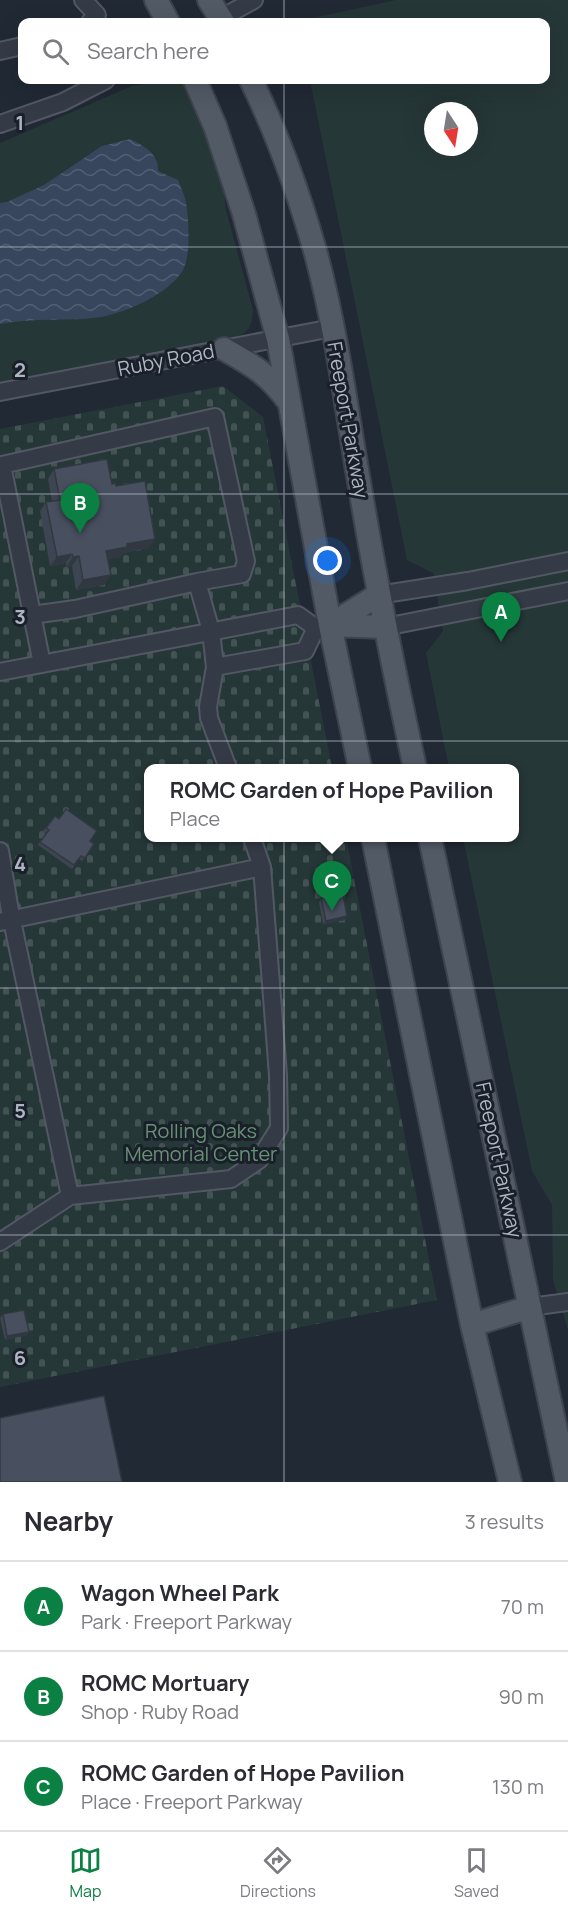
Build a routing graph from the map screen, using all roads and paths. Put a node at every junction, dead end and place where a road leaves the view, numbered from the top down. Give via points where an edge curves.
1 (83, 0) edge
2 (156, 0) edge
3 (254, 0) edge
4 (217, 16) edge
5 (95, 18) edge
6 (166, 18) edge
7 (18, 47) edge
8 (0, 51) edge
9 (98, 84) edge
10 (197, 84) edge
11 (253, 84) edge
12 (0, 124) edge
13 (332, 328) junction
14 (278, 339) junction
15 (224, 349) junction
16 (0, 392) edge
17 (290, 403) junction
18 (568, 561) edge
19 (197, 582) junction
20 (568, 591) edge
21 (378, 596) junction
22 (32, 615) junction
23 (323, 627) junction
24 (385, 627) junction
25 (211, 631) junction
26 (42, 664) junction
27 (215, 667) junction
28 (0, 672) edge
29 (226, 764) edge
30 (359, 764) edge
31 (414, 764) edge
32 (254, 842) edge
33 (375, 842) edge
34 (431, 842) edge
35 (0, 851) edge
36 (262, 867) junction
37 (6, 921) edge
38 (70, 1196) junction
39 (0, 1242) edge
40 (568, 1302) edge
41 (530, 1307) junction
42 (472, 1325) junction
43 (510, 1482) edge
44 (567, 1482) edge

1 - 5 street via 98,15
2 - 6 main road
3 - 4 street
7 - 8 street
9 - 12 street via 63,102
10 - 14 main road via 244,214
11 - 13 main road, Freeport Parkway via 295,188 316,255
13 - 14 street, Ruby Road
13 - 21 main road, Freeport Parkway
14 - 15 street, Ruby Road
14 - 17 main road
15 - 16 street, Ruby Road
15 - 17 main road via 274,382
17 - 23 main road
18 - 21 street
19 - 22 street
19 - 22 street via 242,574 246,561 215,417 2,465
19 - 25 street
20 - 24 street
21 - 23 main road
21 - 24 main road, Freeport Parkway
22 - 26 street
23 - 24 main road
23 - 25 street via 298,615
23 - 27 street via 305,651
23 - 30 main road
24 - 31 main road, Freeport Parkway
25 - 26 street
25 - 27 street
26 - 28 street
27 - 29 street via 209,718
32 - 36 street
33 - 42 main road
34 - 41 main road, Freeport Parkway
35 - 37 street
36 - 37 street
36 - 38 street via 279,1128 260,1160 231,1179
37 - 38 street
38 - 39 street
40 - 41 street
41 - 42 main road
41 - 44 main road, Freeport Parkway
42 - 43 main road

